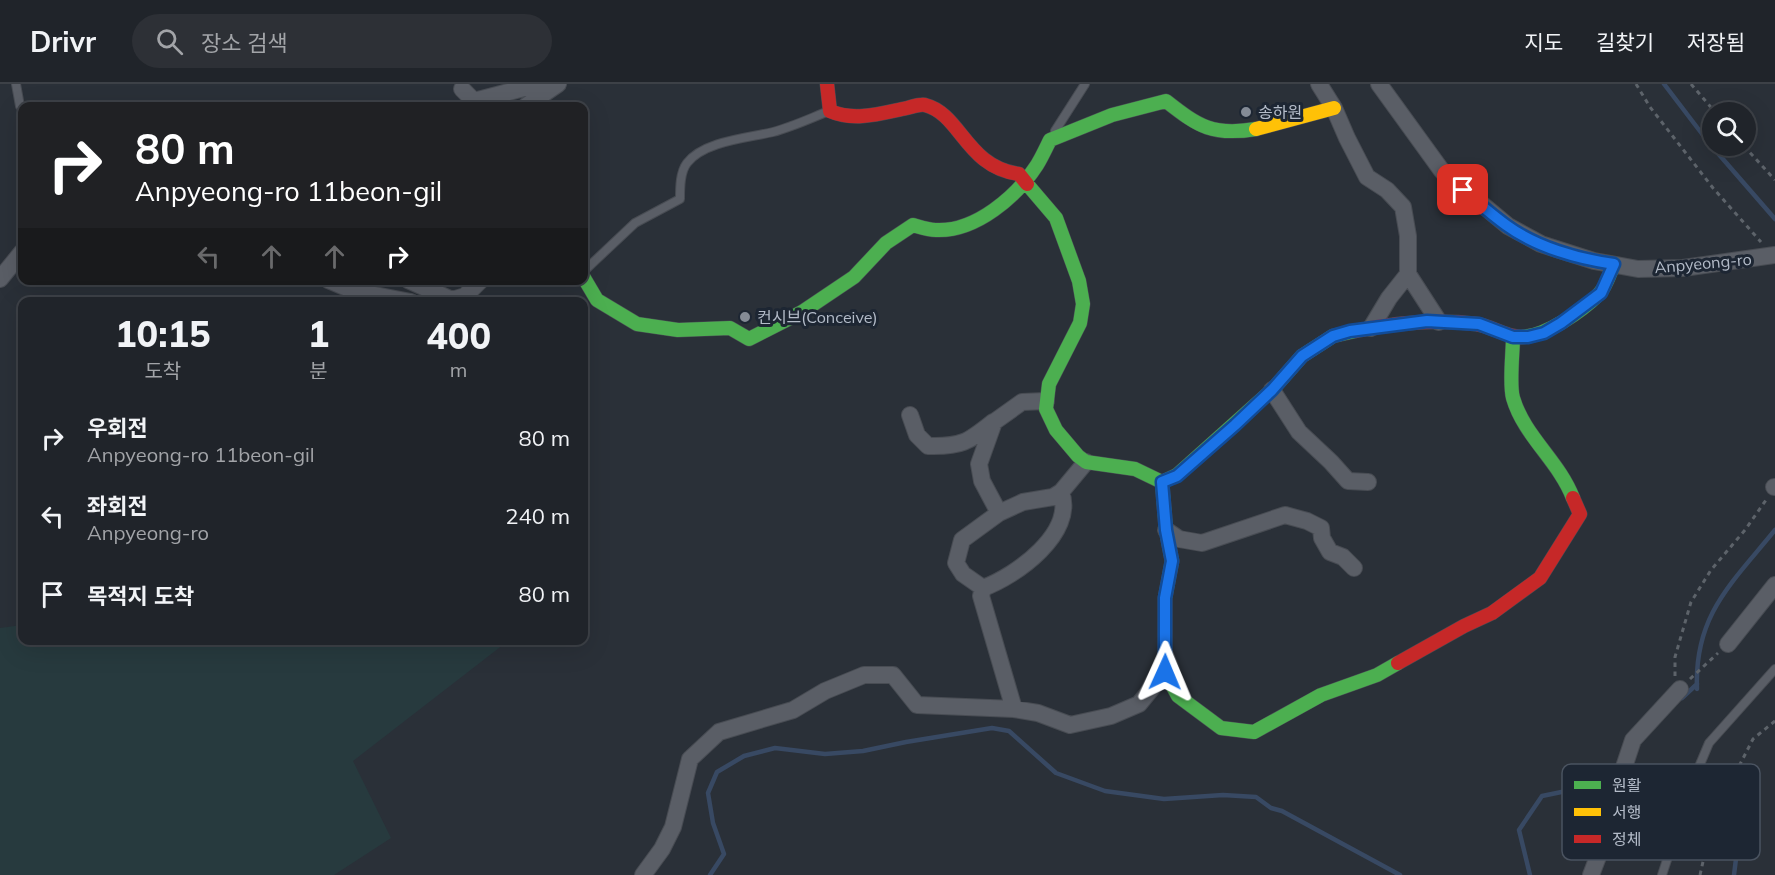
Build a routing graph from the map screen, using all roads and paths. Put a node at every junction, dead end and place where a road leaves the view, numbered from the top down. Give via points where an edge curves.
1 (16, 84) edge
2 (539, 84) edge
3 (558, 84) edge
4 (1085, 84) edge
5 (1319, 84) edge
6 (1378, 84) edge
7 (1636, 84) edge
8 (1691, 84) edge
9 (826, 87) edge
10 (462, 89) dead end
11 (19, 102) edge
12 (470, 102) edge
13 (478, 102) edge
14 (532, 102) edge
15 (1706, 102) edge
16 (1334, 108) junction
17 (830, 111) junction
18 (1050, 140) junction
19 (1753, 156) edge
20 (1775, 180) edge
21 (1024, 181) junction
22 (1772, 255) edge
23 (18, 257) edge
24 (1614, 264) junction
25 (588, 267) edge
26 (1408, 274) junction
27 (0, 279) edge
28 (588, 282) edge
29 (340, 285) edge
30 (418, 285) edge
31 (476, 285) edge
32 (385, 297) edge
33 (440, 297) edge
34 (462, 297) edge
35 (1439, 322) junction
36 (1371, 328) junction
37 (1513, 337) junction
38 (1272, 390) junction
39 (1046, 401) junction
40 (910, 415) dead end
41 (994, 422) junction
42 (1086, 462) junction
43 (1162, 482) junction
44 (1368, 483) dead end
45 (1775, 487) edge
46 (1061, 492) junction
47 (999, 513) junction
48 (1166, 530) junction
49 (1354, 568) dead end
50 (1775, 585) edge
51 (983, 588) junction
52 (1728, 644) joint
53 (1775, 669) edge
54 (1165, 672) junction
55 (1678, 691) junction
56 (1014, 709) junction
57 (1775, 721) edge
58 (1625, 764) edge
59 (1700, 764) edge
60 (1740, 764) edge
61 (1597, 860) edge
62 (1667, 860) edge
63 (1703, 860) edge
64 (643, 875) edge
65 (1591, 875) edge
66 (1662, 875) edge
67 (1700, 875) edge

1 - 11 lane
2 - 13 street
3 - 14 street
4 - 18 lane
5 - 16 street
6 - 24 street, Anpyeong-ro via 1442,171 1508,226 1541,244
7 - 22 path via 1713,188
8 - 15 path
9 - 17 street
10 - 12 street
16 - 18 street via 1260,129 1222,131 1198,125 1166,101
16 - 26 street via 1367,177 1403,207
17 - 21 street via 848,118 923,105 939,113 980,157 1007,175 1019,174
17 - 25 lane via 699,153 683,170 680,199 635,223
18 - 21 street
19 - 20 path
21 - 28 street via 998,207 962,226 935,230 913,225 886,243 854,277 802,312 749,339 730,328 678,330 636,324 597,300
21 - 39 street via 1056,218 1079,281 1083,304 1080,323 1049,384
22 - 24 street, Anpyeong-ro via 1683,268 1638,269
23 - 27 street
24 - 37 street via 1601,293 1561,323 1544,333
26 - 35 street
26 - 36 street
29 - 32 street
30 - 33 street
31 - 34 street
35 - 36 street
35 - 37 street via 1479,324
36 - 38 street via 1333,336 1318,344
37 - 54 street via 1512,396 1522,420 1568,484 1580,514 1540,578 1492,612 1377,675 1321,695 1254,732 1221,728 1178,696
38 - 43 street via 1177,476
38 - 44 street via 1299,432 1348,481
39 - 41 street via 1022,402
39 - 42 street via 1056,430
40 - 41 street via 917,435 928,446 968,442
41 - 47 street via 979,464 982,482
42 - 43 street via 1135,469
42 - 46 street
43 - 48 street
45 - 55 path via 1690,602 1675,657
46 - 47 street
46 - 51 street via 1065,504 1062,521 1046,545
47 - 51 street via 962,540 956,563 963,574
48 - 49 street via 1179,539 1202,543 1285,515 1321,528 1330,552 1343,557
48 - 54 street via 1172,561 1165,598
50 - 52 street
51 - 56 street via 981,596
52 - 55 path
53 - 59 lane via 1709,742
54 - 56 street via 1139,704 1111,716 1070,725
55 - 58 street via 1633,740
56 - 64 street via 916,705 893,675 864,675 793,710 719,732 690,759 673,827
57 - 60 path via 1753,739
61 - 65 street
62 - 66 lane
63 - 67 path

